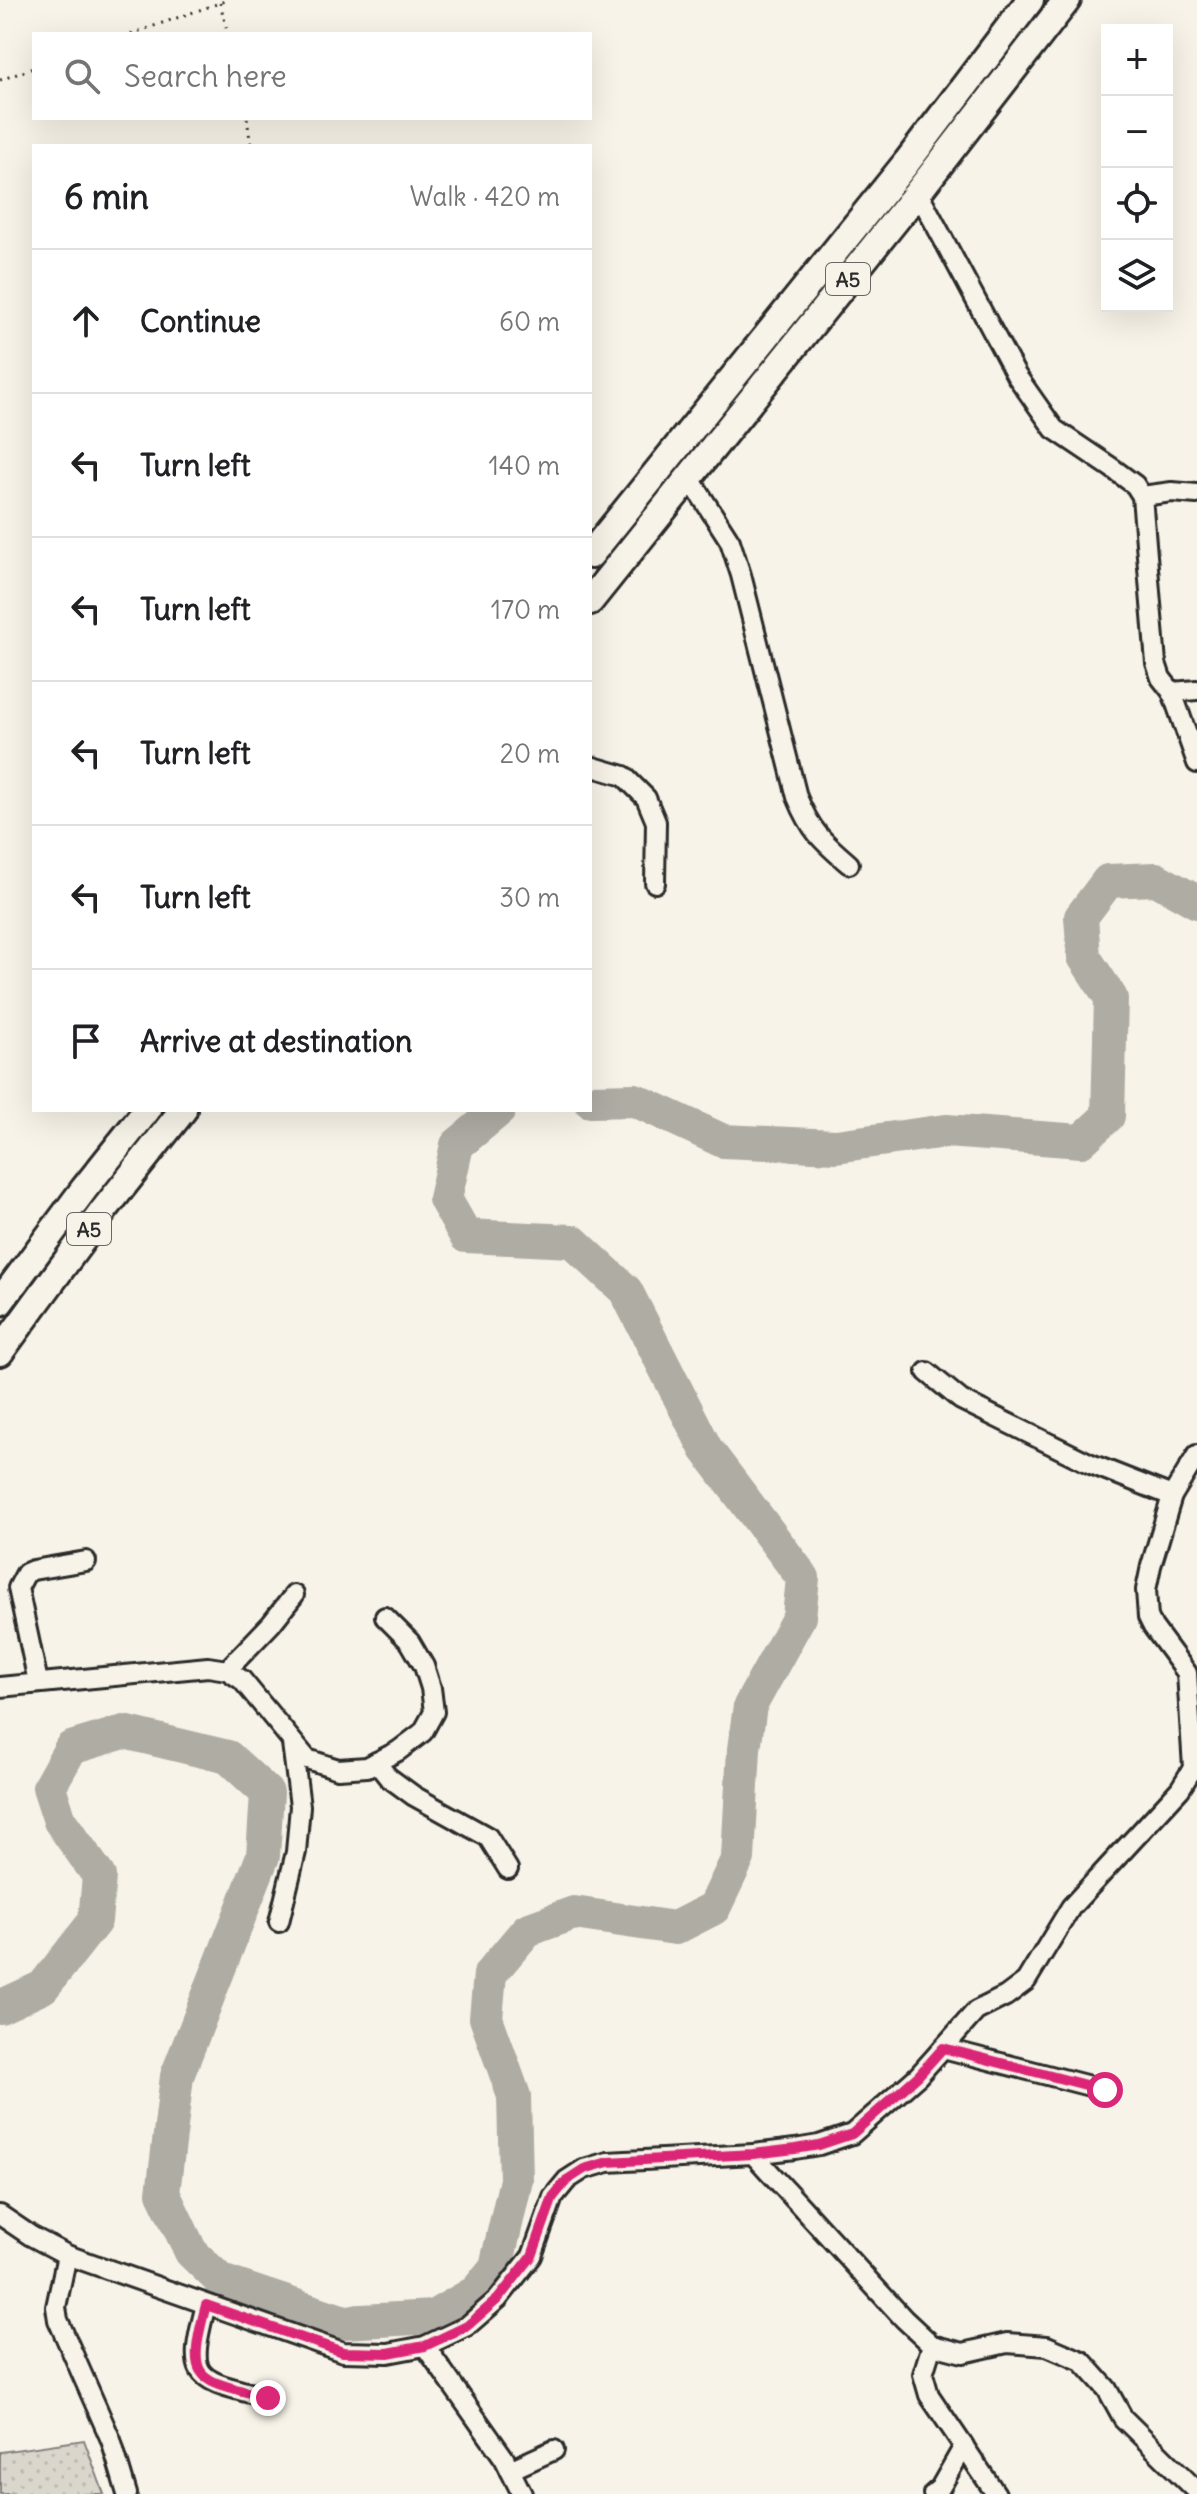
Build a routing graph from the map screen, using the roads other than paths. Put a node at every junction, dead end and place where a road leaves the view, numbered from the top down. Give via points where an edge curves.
1 (1067, 0) edge
2 (1021, 6) edge
3 (918, 192) junction
4 (689, 477) junction
5 (1197, 494) edge
6 (1142, 496) junction
7 (595, 539) edge
8 (592, 598) edge
9 (1197, 690) edge
10 (1172, 692) junction
11 (1197, 763) edge
12 (592, 767) edge
13 (849, 864) dead end
14 (655, 883) dead end
15 (145, 1112) edge
16 (181, 1112) edge
17 (0, 1302) edge
18 (0, 1352) edge
19 (927, 1372) dead end
20 (1197, 1455) edge
21 (1172, 1496) junction
22 (86, 1561) dead end
23 (294, 1595) dead end
24 (385, 1617) dead end
25 (227, 1670) junction
26 (1192, 1673) edge
27 (38, 1682) junction
28 (0, 1687) edge
29 (292, 1743) junction
30 (376, 1762) junction
31 (1195, 1768) edge
32 (508, 1869) dead end
33 (279, 1922) dead end
34 (943, 2048) junction
35 (1105, 2090) dead end
36 (753, 2154) junction
37 (0, 2215) edge
38 (67, 2255) junction
39 (206, 2305) junction
40 (932, 2345) junction
41 (425, 2346) junction
42 (268, 2398) dead end
43 (964, 2446) junction
44 (554, 2450) dead end
45 (510, 2470) junction
46 (1197, 2491) edge
47 (127, 2494) edge
48 (522, 2494) edge
49 (933, 2494) edge
50 (996, 2494) edge

1 - 3 highway, A5
2 - 7 highway, A5 via 907,162
3 - 4 highway, A5
3 - 6 street via 1016,375 1054,429 1124,476
4 - 8 highway, A5
4 - 13 street via 734,552 805,818
5 - 6 street
6 - 10 street via 1156,663
9 - 10 street
10 - 11 street
12 - 14 street via 624,776 646,798 656,822
15 - 17 highway, A5
16 - 18 highway, A5
19 - 21 street via 961,1400 1091,1464
20 - 21 street
21 - 26 street via 1146,1590 1148,1617
22 - 27 street via 33,1570 18,1588
23 - 25 street
24 - 30 street via 424,1666 434,1712 423,1732
25 - 27 street via 208,1667
25 - 29 street via 242,1680
26 - 31 street
27 - 28 street
29 - 30 street via 307,1759 338,1769
29 - 33 street via 300,1806 296,1852
30 - 32 street via 414,1796 488,1837
31 - 34 street via 1071,1907 1026,1981 976,2011
34 - 35 street
34 - 36 street via 852,2134 819,2145
36 - 40 street
36 - 41 street via 608,2162 584,2169 553,2197 532,2256 498,2299 467,2326
37 - 38 street
38 - 39 street
38 - 47 street via 58,2320 111,2440
39 - 41 street via 343,2352 388,2353
39 - 42 street via 195,2345 199,2372 210,2381
40 - 43 street via 923,2374 929,2395
40 - 46 street via 963,2353 1007,2343 1047,2346 1082,2361 1123,2418
41 - 45 street
43 - 49 street
43 - 50 street
44 - 45 street
45 - 48 street

